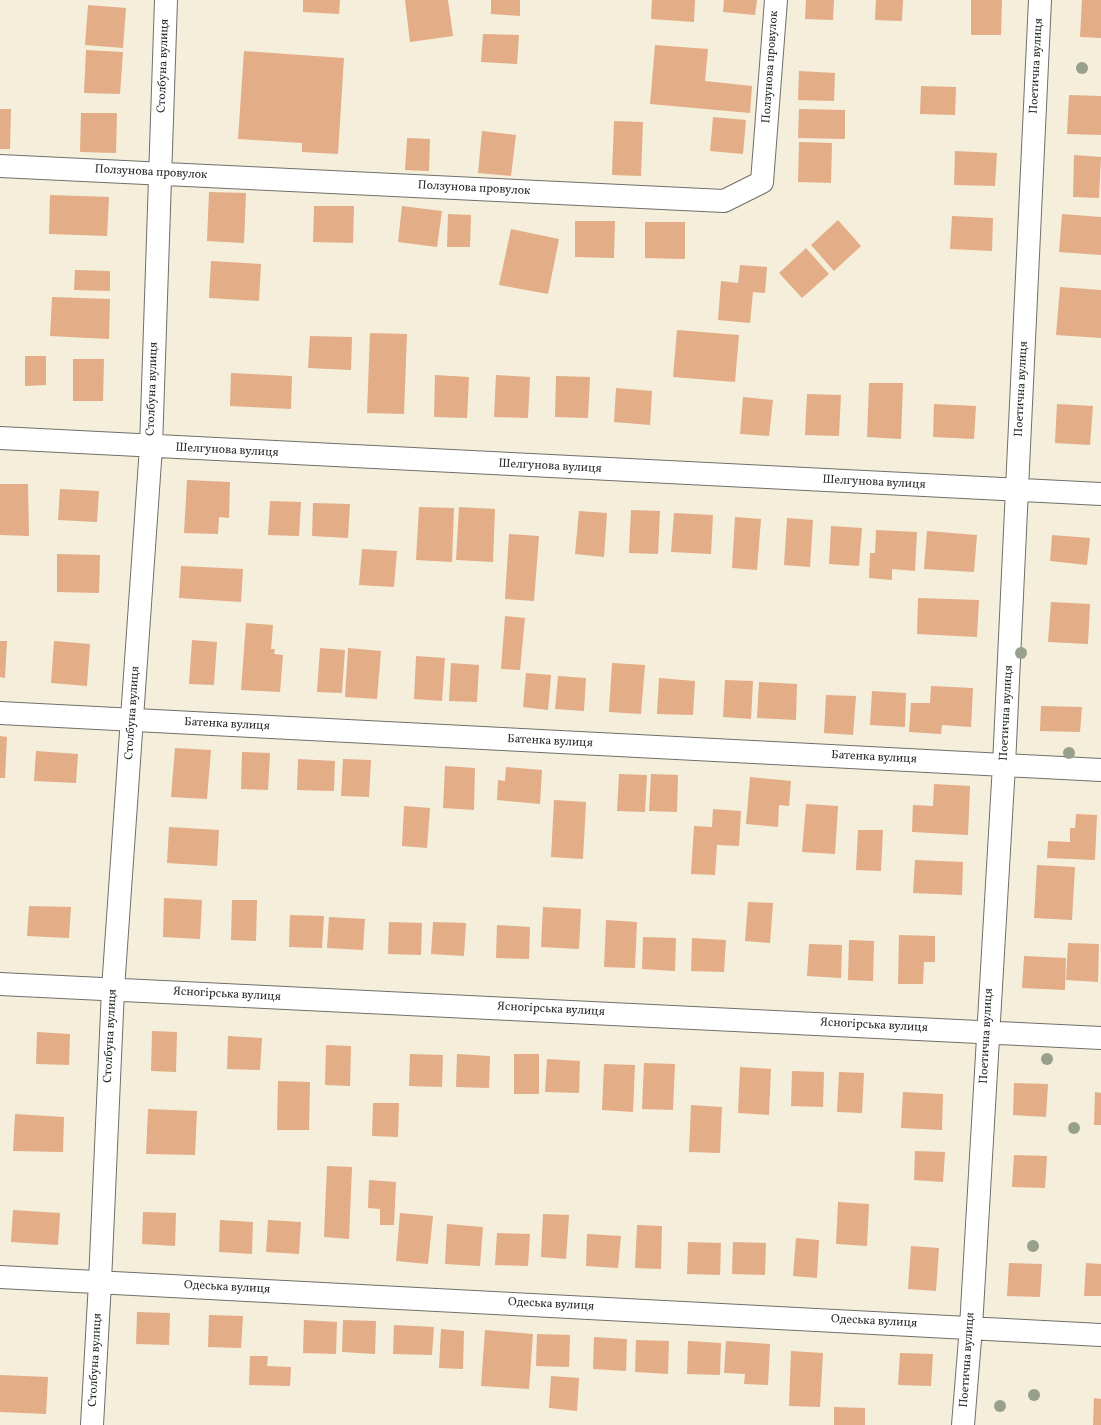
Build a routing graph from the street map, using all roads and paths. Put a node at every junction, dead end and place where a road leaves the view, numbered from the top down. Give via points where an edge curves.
1 (166, 0) edge
2 (776, 0) edge
3 (1040, 0) edge
4 (0, 166) edge
5 (161, 173) junction
6 (0, 438) edge
7 (151, 447) junction
8 (1018, 490) junction
9 (1101, 494) edge
10 (0, 713) edge
11 (133, 720) junction
12 (1004, 765) junction
13 (1101, 770) edge
14 (0, 984) edge
15 (113, 989) junction
16 (987, 1031) junction
17 (1101, 1038) edge
18 (0, 1277) edge
19 (100, 1282) junction
20 (971, 1327) junction
21 (1101, 1335) edge
22 (92, 1425) edge
23 (963, 1425) edge

1 - 5 street, Столбуна вулиця
2 - 5 street, Ползунова провулок via 762,182 724,201
3 - 8 street, Поетична вулиця
4 - 5 street, Ползунова провулок
5 - 7 street, Столбуна вулиця
6 - 7 street, Шелгунова вулиця
7 - 8 street, Шелгунова вулиця
7 - 11 street, Столбуна вулиця
8 - 9 street, Шелгунова вулиця
8 - 12 street, Поетична вулиця
10 - 11 street, Батенка вулиця
11 - 12 street, Батенка вулиця
11 - 15 street, Столбуна вулиця
12 - 13 street, Батенка вулиця
12 - 16 street, Поетична вулиця
14 - 15 street, Ясногірська вулиця
15 - 16 street, Ясногірська вулиця
15 - 19 street, Столбуна вулиця
16 - 17 street, Ясногірська вулиця
16 - 20 street, Поетична вулиця
18 - 19 street, Одеська вулиця
19 - 20 street, Одеська вулиця
19 - 22 street, Столбуна вулиця
20 - 21 street, Одеська вулиця
20 - 23 street, Поетична вулиця

